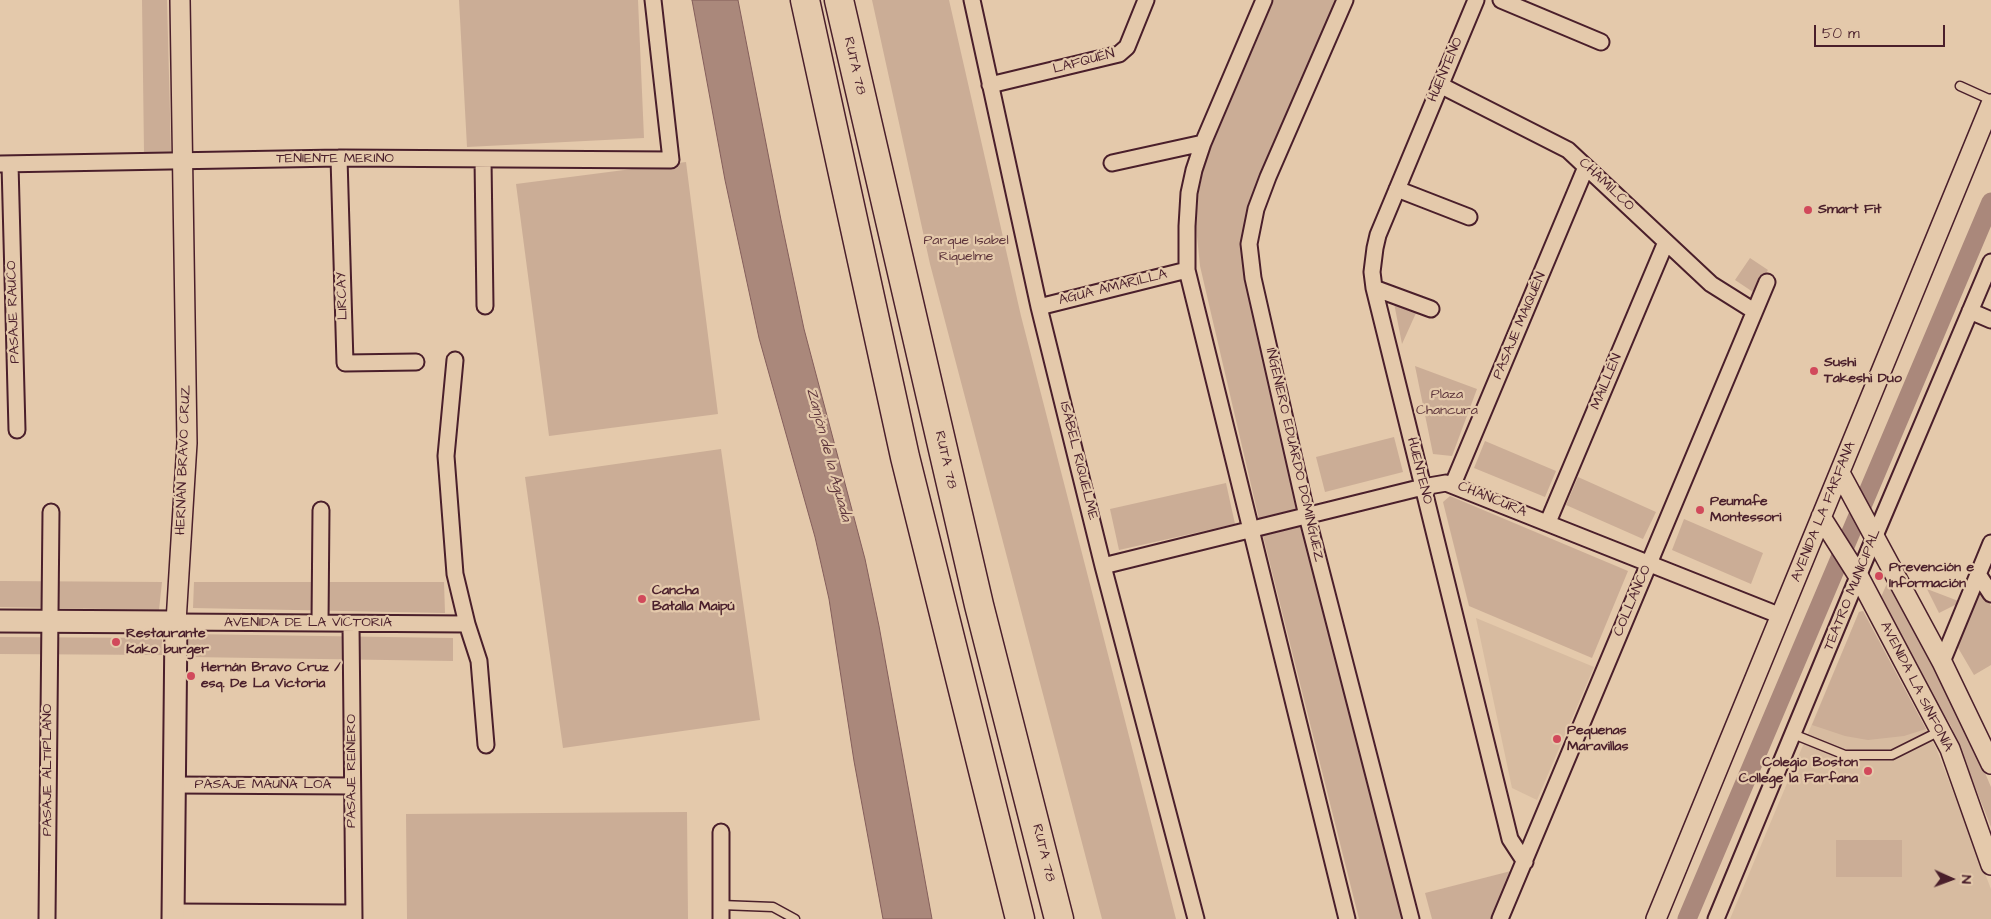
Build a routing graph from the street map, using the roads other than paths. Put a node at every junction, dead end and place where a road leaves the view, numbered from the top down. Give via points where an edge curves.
1 (180, 0) edge
2 (653, 0) edge
3 (805, 0) edge
4 (839, 0) edge
5 (972, 0) edge
6 (1146, 0) edge
7 (1264, 0) edge
8 (1345, 0) edge
9 (1476, 0) edge
10 (1501, 0) edge
11 (1601, 42) dead end
12 (990, 85) junction
13 (1440, 86) junction
14 (1960, 86) dead end
15 (1991, 100) edge
16 (1991, 104) edge
17 (1203, 143) junction
18 (340, 158) junction
19 (483, 159) junction
20 (183, 161) junction
21 (1112, 163) dead end
22 (5, 164) edge
23 (1586, 167) junction
24 (1397, 189) junction
25 (1468, 217) dead end
26 (1666, 242) junction
27 (1991, 262) edge
28 (1187, 270) junction
29 (1767, 282) dead end
30 (1374, 288) junction
31 (485, 306) dead end
32 (1040, 307) junction
33 (1431, 309) dead end
34 (1754, 311) junction
35 (1970, 311) junction
36 (1991, 320) edge
37 (455, 360) dead end
38 (416, 362) dead end
39 (17, 430) dead end
40 (1840, 473) junction
41 (1453, 484) junction
42 (1423, 487) junction
43 (321, 510) dead end
44 (50, 512) dead end
45 (1307, 516) junction
46 (1824, 521) junction
47 (1548, 522) junction
48 (1251, 530) junction
49 (1872, 533) junction
50 (1991, 543) edge
51 (1649, 563) junction
52 (1104, 566) junction
53 (1854, 569) junction
54 (1978, 574) junction
55 (1991, 594) edge
56 (1781, 616) junction
57 (0, 621) edge
58 (49, 621) junction
59 (176, 622) junction
60 (320, 623) junction
61 (351, 624) junction
62 (467, 624) junction
63 (1942, 662) junction
64 (1940, 731) junction
65 (1794, 734) junction
66 (486, 745) dead end
67 (1991, 764) edge
68 (174, 785) junction
69 (352, 786) junction
70 (721, 832) dead end
71 (1525, 862) junction
72 (1991, 866) edge
73 (721, 912) edge
74 (173, 915) edge
75 (354, 916) edge
76 (47, 919) edge
77 (795, 919) edge
78 (1020, 919) edge
79 (1059, 919) edge
80 (1196, 919) edge
81 (1347, 919) edge
82 (1411, 919) edge
83 (1500, 919) edge
84 (1656, 919) edge
85 (1716, 919) edge

1 - 20 street, HERNÁN BRAVO CRUZ
2 - 19 street, TENIENTE MERINO via 671,160
3 - 78 highway via 910,477
4 - 79 highway, RUTA 78 via 978,605
5 - 12 street, ISABEL RIQUELME
6 - 12 street, LAFQUÉN via 1127,47 1119,54
7 - 17 street
8 - 45 street, INGENIERO EDUARDO DOMÍNGUEZ via 1268,177 1256,210 1249,244
9 - 13 street, HUENTENO
10 - 11 street
12 - 32 street, ISABEL RIQUELME
13 - 23 street, CHAMILCO via 1568,150
13 - 24 street, HUENTENO
14 - 15 lane
16 - 40 street, AVENIDA LA FARFANA
17 - 21 street
17 - 28 street via 1189,194
18 - 19 street, TENIENTE MERINO
18 - 20 street, TENIENTE MERINO
18 - 38 street, LIRCAY via 345,364
19 - 31 street
20 - 22 street, TENIENTE MERINO
20 - 59 street, HERNÁN BRAVO CRUZ via 187,443
22 - 39 street, PASAJE RAUCO
23 - 26 street, CHAMILCO
23 - 41 street, PASAJE MAIQUÉN
24 - 25 street
24 - 30 street, HUENTENO via 1375,248
26 - 34 street, CHAMILCO via 1711,284
26 - 47 street, MAILLÉN
27 - 35 street, TEATRO MUNICIPAL
28 - 32 street, AGUA AMARILLA
28 - 48 street
29 - 34 street, COLLANCO
30 - 33 street
30 - 42 street, HUENTENO
32 - 52 street, ISABEL RIQUELME
34 - 51 street, COLLANCO
35 - 36 street
35 - 49 street, TEATRO MUNICIPAL
37 - 62 street via 446,456 455,574
40 - 46 street, AVENIDA LA FARFANA
40 - 49 street
41 - 42 street, CHANCURA
41 - 47 street, CHANCURA
42 - 45 street, CHANCURA
42 - 71 street, HUENTENO via 1510,839
43 - 60 street
44 - 58 street, PASAJE ALTIPLANO
45 - 48 street, CHANCURA
45 - 82 street, INGENIERO EDUARDO DOMÍNGUEZ
46 - 53 street, AVENIDA LA SINFONÍA
46 - 56 street, AVENIDA LA FARFANA
47 - 51 street, CHANCURA
48 - 52 street, CHANCURA
48 - 81 street
49 - 53 street, TEATRO MUNICIPAL
49 - 63 street
50 - 54 street
51 - 56 street, CHANCURA
51 - 71 street, COLLANCO
52 - 80 street, ISABEL RIQUELME
53 - 64 street, AVENIDA LA SINFONÍA
53 - 65 street, TEATRO MUNICIPAL
54 - 55 street
54 - 63 street
56 - 84 street, AVENIDA LA FARFANA
57 - 58 main road, AVENIDA DE LA VICTORIA
58 - 59 main road, AVENIDA DE LA VICTORIA
58 - 76 street, PASAJE ALTIPLANO
59 - 60 street, AVENIDA DE LA VICTORIA
59 - 68 main road, HERNÁN BRAVO CRUZ
60 - 61 street, AVENIDA DE LA VICTORIA
61 - 62 street, AVENIDA DE LA VICTORIA
61 - 69 street, PASAJE REINERO
62 - 66 street via 479,661
63 - 67 street
64 - 65 lane via 1892,756 1845,755
64 - 72 street, AVENIDA LA SINFONÍA via 1950,749
65 - 85 street, TEATRO MUNICIPAL
68 - 69 street, PASAJE MAUNA LOA
68 - 74 main road, HERNÁN BRAVO CRUZ
69 - 75 street, PASAJE REINERO
70 - 73 street
71 - 83 street, COLLANCO
73 - 77 lane via 774,907
74 - 75 street

